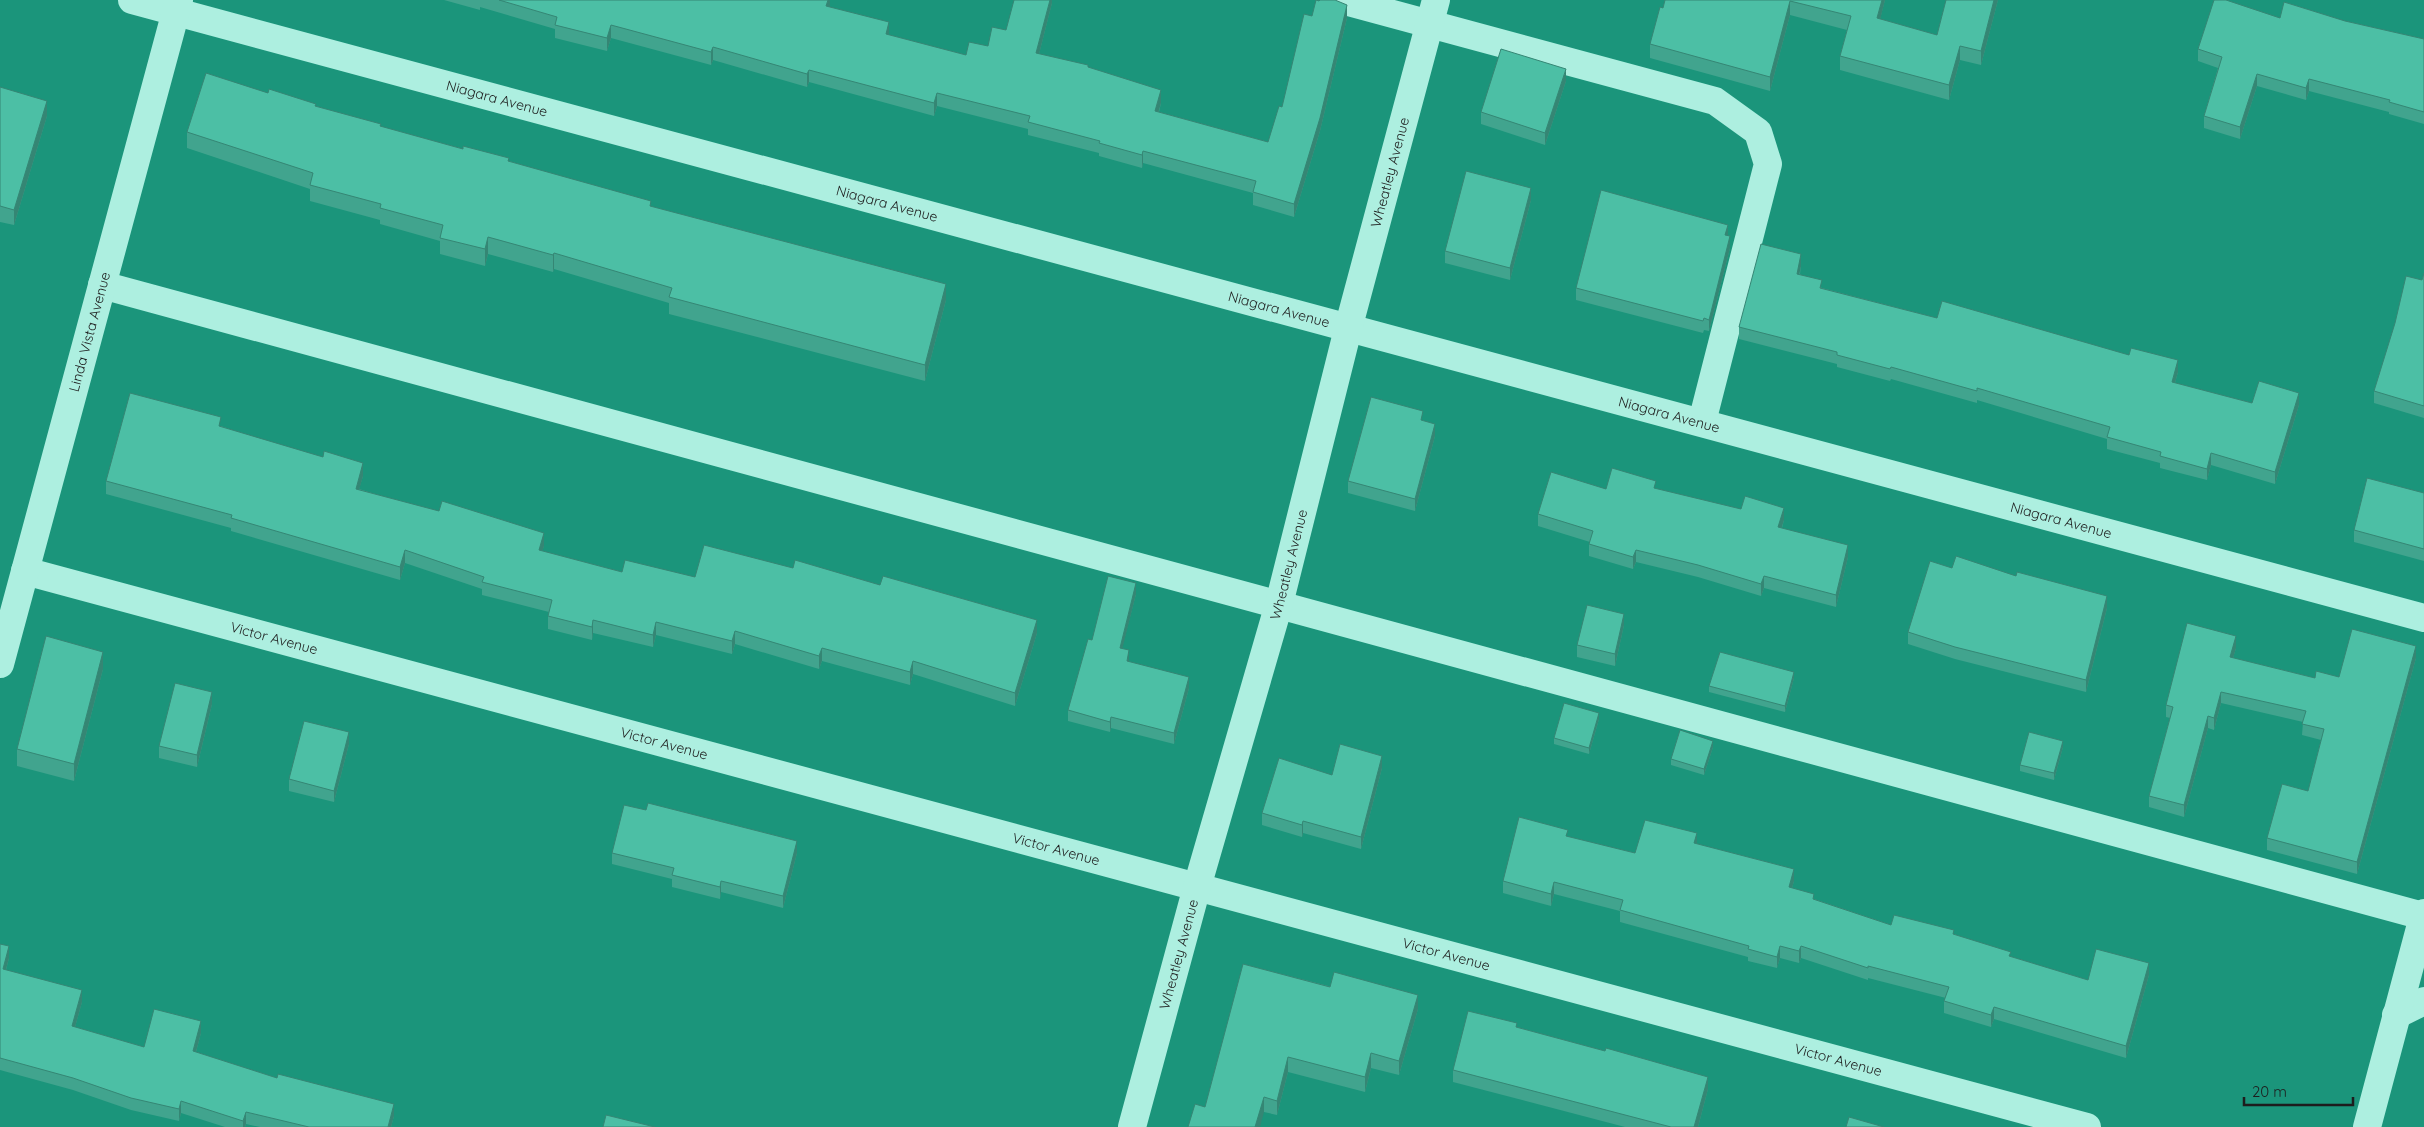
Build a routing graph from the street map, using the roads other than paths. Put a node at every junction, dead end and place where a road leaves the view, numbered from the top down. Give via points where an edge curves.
1 (132, 0) edge
2 (1341, 0) edge
3 (178, 6) edge
4 (1433, 12) edge
5 (102, 285) junction
6 (1348, 329) junction
7 (1702, 422) junction
8 (25, 571) junction
9 (1278, 604) junction
10 (2424, 618) edge
11 (0, 664) edge
12 (1197, 887) junction
13 (2424, 914) edge
14 (2424, 1000) edge
15 (2396, 1015) junction
16 (1132, 1127) edge
17 (2088, 1127) edge
18 (2367, 1127) edge

1 - 3 street, Niagara Avenue
2 - 4 street
3 - 5 street, Linda Vista Avenue
3 - 6 street, Niagara Avenue
4 - 6 street, Wheatley Avenue
4 - 7 street via 1715,101 1758,132 1768,164
5 - 8 street, Linda Vista Avenue
5 - 9 street
6 - 7 street, Niagara Avenue
6 - 9 street, Wheatley Avenue
7 - 10 street, Niagara Avenue
8 - 11 street, Linda Vista Avenue
8 - 12 street, Victor Avenue
9 - 12 street, Wheatley Avenue
9 - 13 street
12 - 16 street, Wheatley Avenue
12 - 17 street, Victor Avenue
13 - 15 street
14 - 15 street
15 - 18 street

